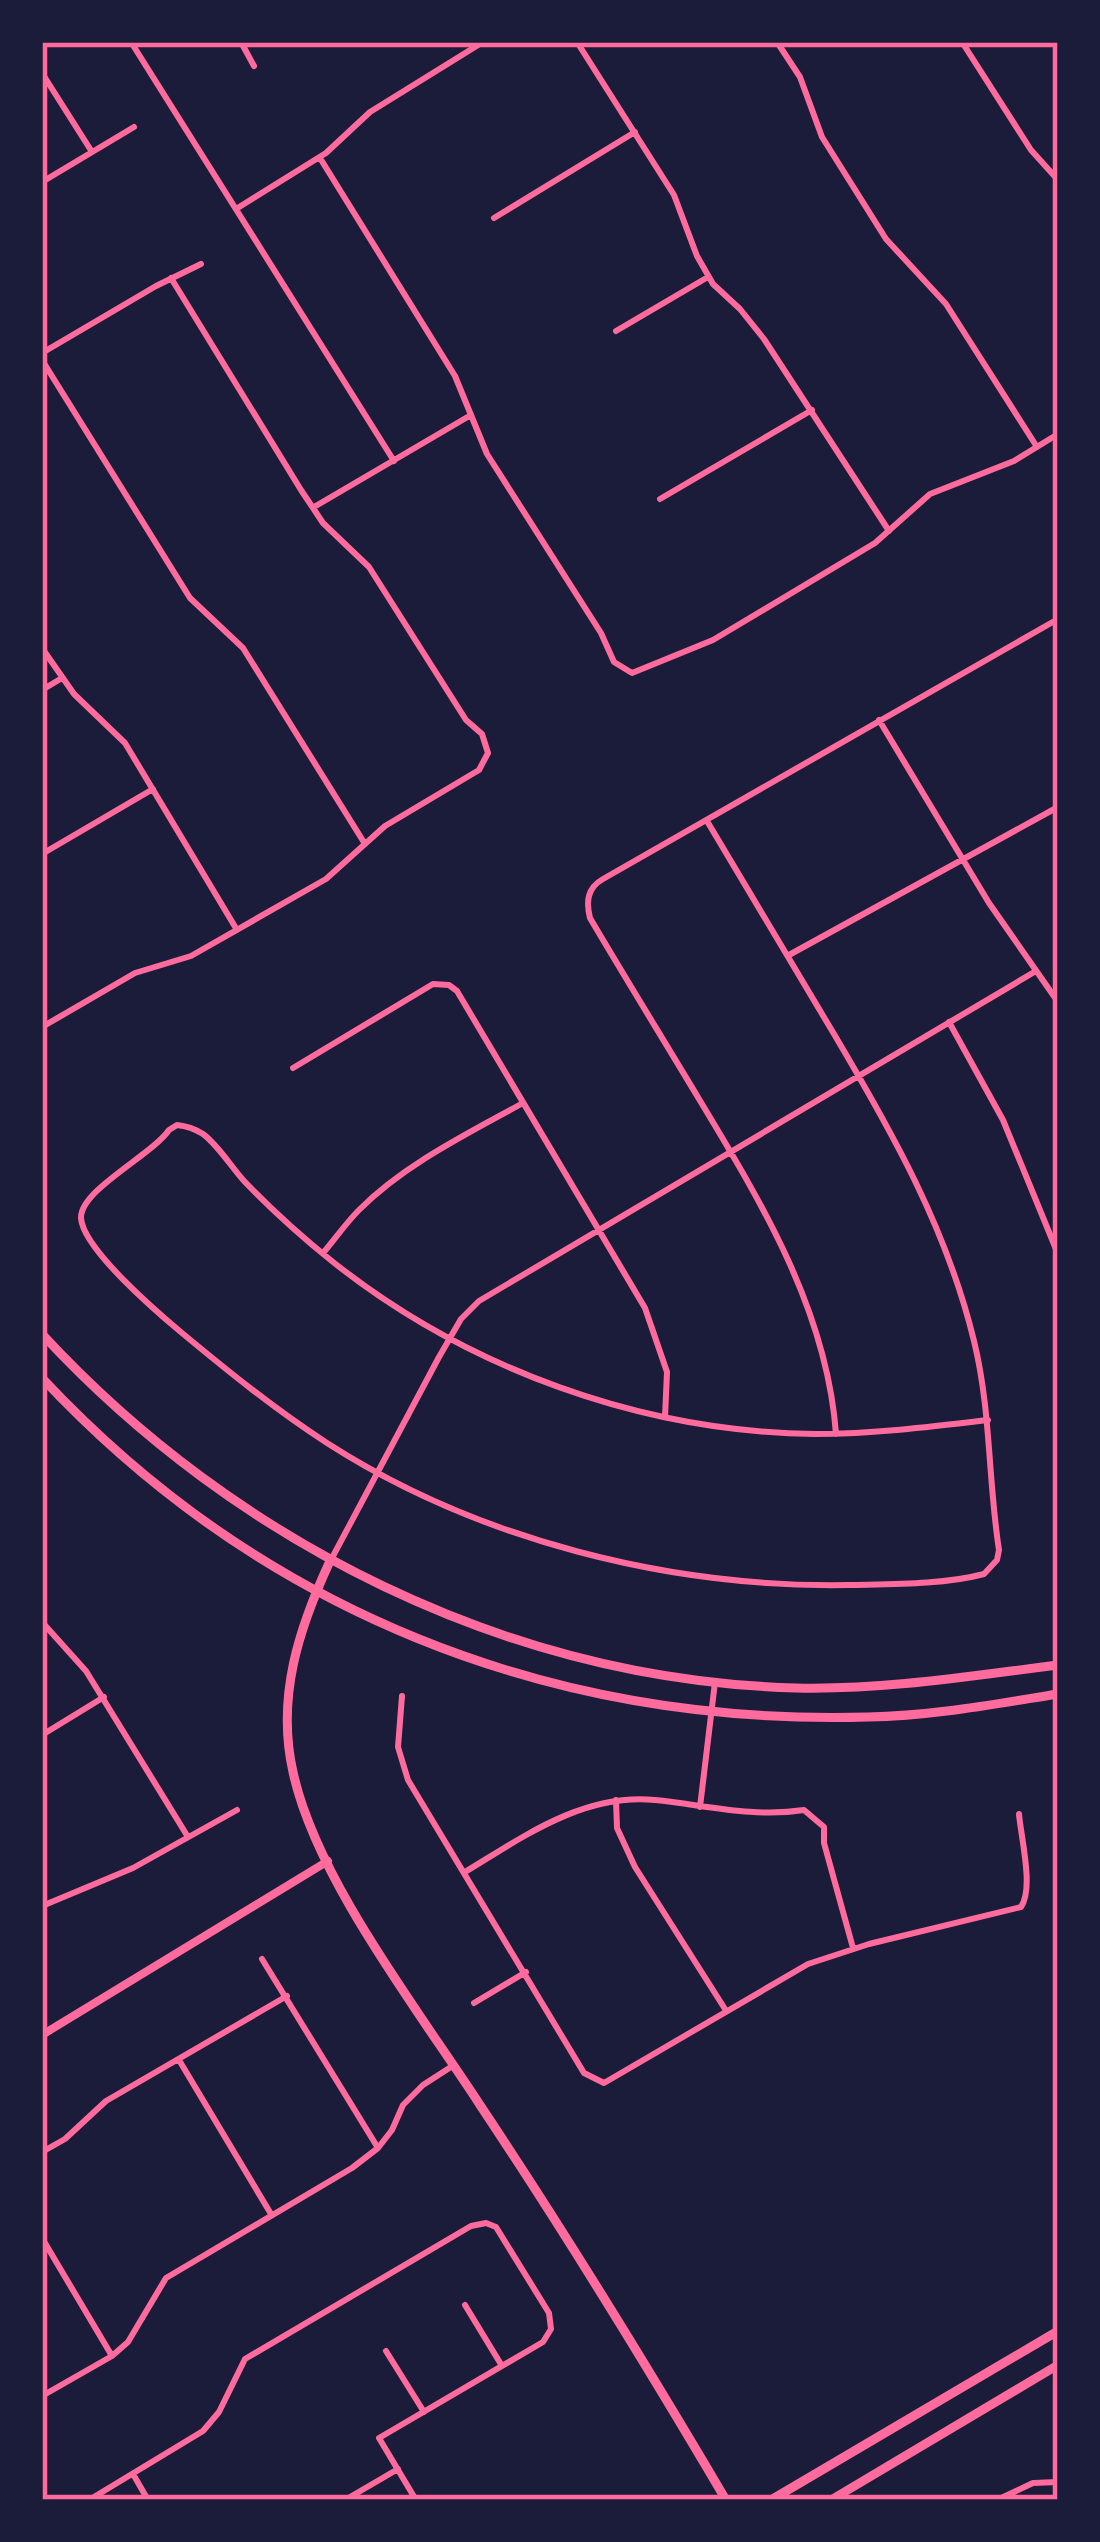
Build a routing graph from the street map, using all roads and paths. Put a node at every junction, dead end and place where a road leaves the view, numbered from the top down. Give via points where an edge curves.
1 (131, 42) edge
2 (241, 42) edge
3 (483, 42) edge
4 (577, 42) edge
5 (777, 42) edge
6 (962, 42) edge
7 (254, 66) dead end
8 (42, 73) edge
9 (134, 128) dead end
10 (635, 133) junction
11 (92, 152) junction
12 (320, 158) junction
13 (1058, 180) edge
14 (42, 182) edge
15 (236, 209) junction
16 (494, 218) dead end
17 (201, 264) dead end
18 (708, 277) junction
19 (171, 278) junction
20 (616, 331) dead end
21 (42, 357) edge
22 (812, 410) junction
23 (471, 415) junction
24 (1058, 434) edge
25 (1037, 447) junction
26 (394, 461) junction
27 (660, 500) dead end
28 (313, 508) junction
29 (889, 531) junction
30 (1058, 619) edge
31 (42, 648) edge
32 (62, 678) junction
33 (42, 690) edge
34 (879, 720) junction
35 (153, 789) junction
36 (1058, 807) edge
37 (707, 821) junction
38 (365, 844) junction
39 (42, 854) edge
40 (965, 861) junction
41 (237, 930) junction
42 (788, 956) junction
43 (1036, 971) junction
44 (1058, 1003) edge
45 (949, 1022) junction
46 (42, 1027) edge
47 (293, 1068) dead end
48 (859, 1076) junction
49 (524, 1103) junction
50 (731, 1153) junction
51 (601, 1232) junction
52 (322, 1253) junction
53 (1058, 1254) edge
54 (42, 1334) edge
55 (449, 1339) junction
56 (42, 1378) edge
57 (665, 1417) junction
58 (988, 1420) junction
59 (836, 1434) junction
60 (376, 1471) junction
61 (330, 1561) junction
62 (316, 1593) junction
63 (42, 1622) edge
64 (1058, 1665) edge
65 (715, 1682) junction
66 (1058, 1694) edge
67 (402, 1696) dead end
68 (104, 1697) junction
69 (711, 1711) junction
70 (42, 1735) edge
71 (616, 1800) junction
72 (700, 1807) junction
73 (237, 1810) dead end
74 (1018, 1814) dead end
75 (188, 1837) junction
76 (328, 1861) junction
77 (465, 1872) junction
78 (42, 1906) edge
79 (853, 1948) junction
80 (262, 1959) dead end
81 (526, 1972) junction
82 (287, 1996) junction
83 (474, 2003) dead end
84 (725, 2009) junction
85 (42, 2035) edge
86 (179, 2060) junction
87 (454, 2065) junction
88 (378, 2147) junction
89 (42, 2152) edge
90 (271, 2214) junction
91 (42, 2238) edge
92 (464, 2305) dead end
93 (1058, 2331) edge
94 (386, 2350) dead end
95 (112, 2356) junction
96 (1058, 2365) edge
97 (502, 2366) junction
98 (42, 2396) edge
99 (424, 2412) junction
100 (398, 2469) junction
101 (134, 2474) junction
102 (1057, 2484) edge
103 (89, 2500) edge
104 (148, 2500) edge
105 (345, 2500) edge
106 (416, 2500) edge
107 (726, 2500) edge
108 (771, 2500) edge
109 (831, 2500) edge
110 (997, 2500) edge

1 - 15 street
2 - 7 street
3 - 12 street via 370,112
4 - 10 street
5 - 25 street via 822,137 886,239 946,304
6 - 13 street
8 - 11 street
9 - 11 street
10 - 16 street
10 - 18 street via 680,206
11 - 14 street
12 - 15 street
12 - 23 street
15 - 26 street
17 - 19 street
18 - 20 street
18 - 22 street via 751,322
19 - 21 street
19 - 28 street
21 - 38 street via 190,598 243,648
22 - 27 street
22 - 29 street
23 - 26 street
23 - 29 street via 614,662 632,673 712,640
24 - 25 street
25 - 29 street via 931,494
26 - 28 street
28 - 38 street via 369,567 488,753 479,770
30 - 34 street
31 - 32 street
32 - 33 street
32 - 35 street via 125,743
34 - 37 street
34 - 40 street
35 - 39 street
35 - 41 street
36 - 40 street
37 - 42 street
37 - 50 street via 596,883 588,897 590,918
38 - 41 street via 326,879
40 - 42 street
40 - 43 street
41 - 46 street via 191,956 135,973
42 - 48 street
43 - 44 street
43 - 45 street
45 - 48 street
45 - 53 street via 1004,1120
47 - 49 street via 434,984 449,985
48 - 50 street
48 - 58 street via 950,1260
49 - 51 street
49 - 52 street via 387,1186
50 - 51 street
50 - 59 street via 804,1295
51 - 55 street via 479,1300
51 - 57 street via 656,1331 667,1372
52 - 55 street
52 - 60 street via 211,1141 186,1126 169,1130 89,1196 81,1215 94,1244 164,1318 278,1409
54 - 61 main road via 176,1459
55 - 57 street via 556,1385
55 - 60 street
56 - 62 main road via 178,1503
57 - 59 street
58 - 59 street
58 - 60 street via 999,1550 990,1568 973,1577 826,1585 663,1570 498,1525
60 - 61 street
61 - 62 main road
61 - 65 main road via 551,1649
62 - 69 main road via 505,1671
62 - 76 main road via 292,1661 287,1714 298,1793
63 - 68 street
64 - 65 main road via 860,1688
65 - 69 street
66 - 69 main road via 892,1716
67 - 77 street via 401,1762
68 - 70 street
68 - 75 street
69 - 72 street
71 - 72 street
71 - 77 street via 560,1817
71 - 84 street via 617,1828 635,1867
72 - 79 street via 804,1810 819,1820
73 - 75 street
74 - 79 street via 1028,1886 1021,1906
75 - 78 street
76 - 85 street
76 - 87 main road
77 - 81 street
79 - 84 street
80 - 82 street
81 - 83 street
81 - 84 street via 588,2077 604,2083
82 - 86 street
82 - 88 street
86 - 89 street via 106,2101
86 - 90 street
87 - 88 street via 403,2105
87 - 107 main road
88 - 90 street
90 - 95 street via 166,2278
91 - 95 street
92 - 97 street
93 - 108 main road
94 - 99 street
95 - 98 street
96 - 109 main road
97 - 99 street
97 - 101 street via 543,2342 549,2314 496,2227 485,2223 245,2360 203,2431
99 - 100 street via 380,2438
100 - 105 street
100 - 106 street
101 - 103 street
101 - 104 street
102 - 110 street via 1033,2483

